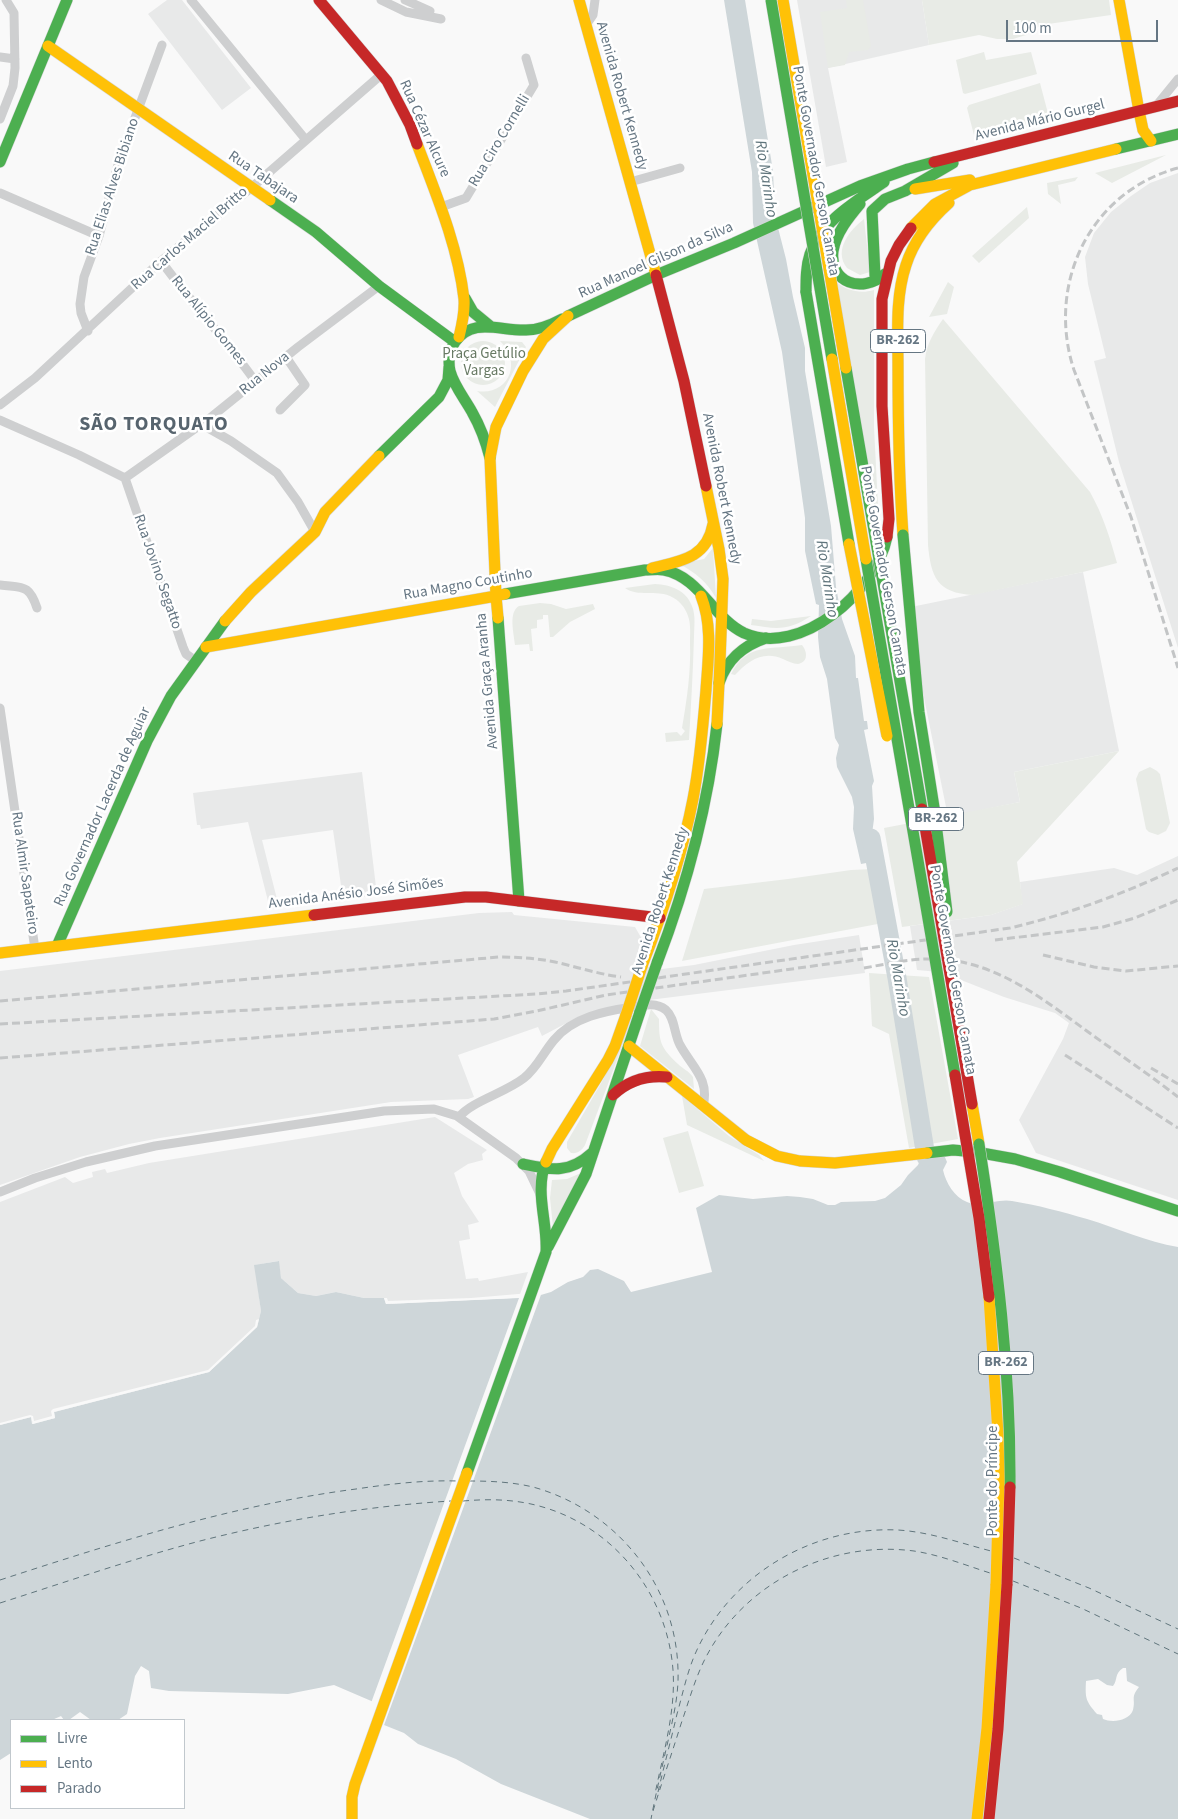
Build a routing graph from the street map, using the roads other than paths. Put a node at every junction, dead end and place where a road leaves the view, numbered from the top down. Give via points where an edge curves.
1 (6, 0) edge
2 (67, 0) edge
3 (191, 0) edge
4 (319, 0) edge
5 (381, 0) edge
6 (405, 0) edge
7 (579, 0) edge
8 (595, 0) edge
9 (771, 0) edge
10 (782, 0) edge
11 (1119, 0) edge
12 (430, 11) dead end
13 (441, 19) dead end
14 (586, 25) junction
15 (162, 45) dead end
16 (48, 46) junction
17 (0, 57) edge
18 (526, 58) dead end
19 (15, 60) junction
20 (382, 74) junction
21 (1178, 79) edge
22 (1178, 101) edge
23 (1156, 107) junction
24 (138, 110) junction
25 (1139, 111) junction
26 (0, 118) edge
27 (1178, 134) edge
28 (306, 140) junction
29 (1151, 141) junction
30 (969, 154) junction
31 (0, 162) edge
32 (680, 168) dead end
33 (908, 169) junction
34 (999, 178) junction
35 (984, 181) junction
36 (630, 182) junction
37 (251, 188) junction
38 (905, 191) junction
39 (0, 193) edge
40 (868, 193) junction
41 (441, 207) junction
42 (99, 236) junction
43 (161, 261) junction
44 (656, 275) junction
45 (884, 275) junction
46 (379, 286) junction
47 (462, 290) junction
48 (567, 317) junction
49 (490, 326) junction
50 (88, 331) junction
51 (457, 340) junction
52 (286, 357) junction
53 (449, 367) junction
54 (255, 381) junction
55 (0, 405) edge
56 (280, 410) dead end
57 (0, 420) edge
58 (201, 424) junction
59 (490, 458) junction
60 (125, 478) junction
61 (713, 522) junction
62 (315, 532) junction
63 (645, 570) junction
64 (0, 585) edge
65 (696, 587) junction
66 (496, 596) junction
67 (37, 608) dead end
68 (722, 618) junction
69 (767, 638) junction
70 (206, 647) junction
71 (196, 661) junction
72 (720, 683) junction
73 (0, 708) edge
74 (519, 901) junction
75 (925, 906) junction
76 (660, 918) junction
77 (57, 946) junction
78 (35, 949) junction
79 (0, 953) edge
80 (628, 1046) junction
81 (668, 1077) junction
82 (611, 1096) junction
83 (972, 1104) junction
84 (703, 1106) junction
85 (459, 1117) junction
86 (973, 1145) junction
87 (592, 1153) junction
88 (523, 1164) junction
89 (544, 1168) junction
90 (0, 1192) edge
91 (542, 1199) junction
92 (1178, 1211) edge
93 (546, 1252) junction
94 (352, 1797) junction
95 (352, 1819) edge
96 (358, 1819) edge
97 (977, 1819) edge
98 (989, 1819) edge

1 - 19 street via 14,13
2 - 16 main road
3 - 28 street
4 - 20 main road, Rua Cézar Alcure
5 - 13 street via 406,12
6 - 12 street
7 - 14 main road, Avenida Robert Kennedy
8 - 14 street via 593,15
9 - 75 main road, Ponte Governador Gerson Camata, bridge
10 - 83 main road, Ponte Governador Gerson Camata, bridge
11 - 25 main road
14 - 36 main road, Avenida Robert Kennedy
15 - 24 street, Rua Elias Alves Bibiano
16 - 24 main road, Rua Tabajara
16 - 31 main road
17 - 19 street
18 - 41 street, Rua Ciro Cornelli via 534,85 466,198
19 - 26 street via 13,86
20 - 28 street, Rua Carlos Maciel Britto
20 - 41 main road, Rua Cézar Alcure via 410,126
21 - 23 street
22 - 23 main road, Avenida Mário Gurgel / BR-262
23 - 25 main road, Avenida Mário Gurgel / BR-262
24 - 37 main road, Rua Tabajara
24 - 42 street, Rua Elias Alves Bibiano via 119,161
25 - 29 main road via 1143,130
25 - 30 main road, Avenida Mário Gurgel / BR-262
27 - 29 main road, BR-262
28 - 37 street, Rua Carlos Maciel Britto
29 - 34 main road, BR-262
30 - 33 main road, Avenida Mário Gurgel / BR-262
30 - 38 main road
32 - 36 street
33 - 40 main road, BR-262
33 - 44 main road, Rua Manoel Gilson da Silva via 860,186
34 - 35 main road, BR-262
34 - 38 main road via 961,180
35 - 45 main road via 945,197 922,214 904,235
35 - 83 main road, BR-262, bridge via 960,194 919,237 903,276 898,302 898,437 903,535 919,712
36 - 44 main road, Avenida Robert Kennedy
37 - 43 street, Rua Carlos Maciel Britto
37 - 46 main road, Rua Tabajara via 316,232
38 - 45 main road via 882,201 872,211 875,276
39 - 42 street
40 - 45 main road via 839,236 833,251 833,263 842,278 852,284 865,286
40 - 75 main road, BR-262, bridge via 838,214 816,239 808,260 806,292 866,636
41 - 47 main road, Rua Cézar Alcure
42 - 50 street, Rua Elias Alves Bibiano via 80,294 81,313
43 - 50 street, Rua Carlos Maciel Britto
43 - 54 street, Rua Alípio Gomes
44 - 48 main road, Rua Manoel Gilson da Silva
44 - 61 main road, Avenida Robert Kennedy via 686,388
45 - 69 main road via 884,441 888,530 884,549 856,596 834,614 812,627
46 - 51 main road, Rua Tabajara
46 - 52 street, Rua Nova
47 - 49 main road, Rua Cézar Alcure via 473,312
47 - 51 main road, Rua Cézar Alcure via 464,311
48 - 49 main road via 548,326 527,330
48 - 59 main road, Rua Manoel Gilson da Silva via 543,339 523,371 496,427
49 - 51 main road via 470,329
50 - 55 street, Rua Carlos Maciel Britto
51 - 53 main road via 450,354
52 - 54 street, Rua Nova
52 - 56 street via 305,385
53 - 59 main road via 480,428
53 - 62 main road, Rua Governador Lacerda de Aguiar via 448,380 439,396 340,495 325,512
54 - 58 street, Rua Nova
57 - 60 street
58 - 60 street, Rua Nova
58 - 62 street via 277,473
59 - 66 main road, Avenida Graça Aranha
60 - 71 street, Rua Jovino Segatto via 183,647 186,654
61 - 63 main road, Rua Magno Coutinho via 708,542 696,555
61 - 68 main road, Avenida Robert Kennedy via 722,569
62 - 70 main road, Rua Governador Lacerda de Aguiar via 251,592
63 - 65 main road via 677,573
63 - 66 main road, Rua Magno Coutinho
64 - 67 street via 27,590
65 - 68 main road
65 - 76 main road, Avenida Robert Kennedy via 706,608 708,626 702,737 687,826
66 - 70 main road, Rua Magno Coutinho
66 - 74 main road, Avenida Graça Aranha
68 - 69 main road via 737,630
68 - 72 main road, Avenida Robert Kennedy
69 - 72 main road via 736,653
70 - 71 main road, Rua Governador Lacerda de Aguiar
71 - 77 main road, Rua Governador Lacerda de Aguiar via 171,696 146,741
72 - 80 main road, Avenida Robert Kennedy, bridge via 711,769 700,829 672,925
73 - 78 street, Rua Almir Sapateiro
74 - 76 main road, Avenida Anésio José Simões
74 - 77 main road, Avenida Anésio José Simões via 486,897 452,898
75 - 86 main road, Ponte Governador Gerson Camata, bridge
76 - 89 main road, Avenida Robert Kennedy, bridge via 615,1046 552,1149
77 - 78 main road, Avenida Anésio José Simões
78 - 79 main road, Avenida Anésio José Simões
80 - 81 main road
80 - 82 main road, Avenida Robert Kennedy
81 - 82 main road via 638,1079
81 - 84 main road
82 - 87 main road
83 - 86 main road, Ponte Governador Gerson Camata / BR-262
84 - 85 street via 704,1082 677,1040 670,1016 659,1006 650,1005 603,1012 572,1024 554,1039 528,1075 467,1109
84 - 92 main road via 756,1146 800,1161 835,1163 953,1150 976,1152 1060,1172
85 - 88 street
85 - 90 street via 434,1109 384,1111 155,1146 86,1162
86 - 97 main road, Ponte do Príncipe / BR-262, bridge via 989,1302 999,1464 992,1668
86 - 98 main road, Ponte do Príncipe / BR-262, bridge via 990,1216 1000,1300 1010,1464 1003,1669
87 - 89 main road via 570,1168
87 - 93 main road via 586,1174
88 - 89 main road
88 - 91 street via 534,1179
89 - 91 main road, Avenida Robert Kennedy
91 - 93 main road, Avenida Robert Kennedy via 548,1238
93 - 94 main road
94 - 95 main road
94 - 96 main road

